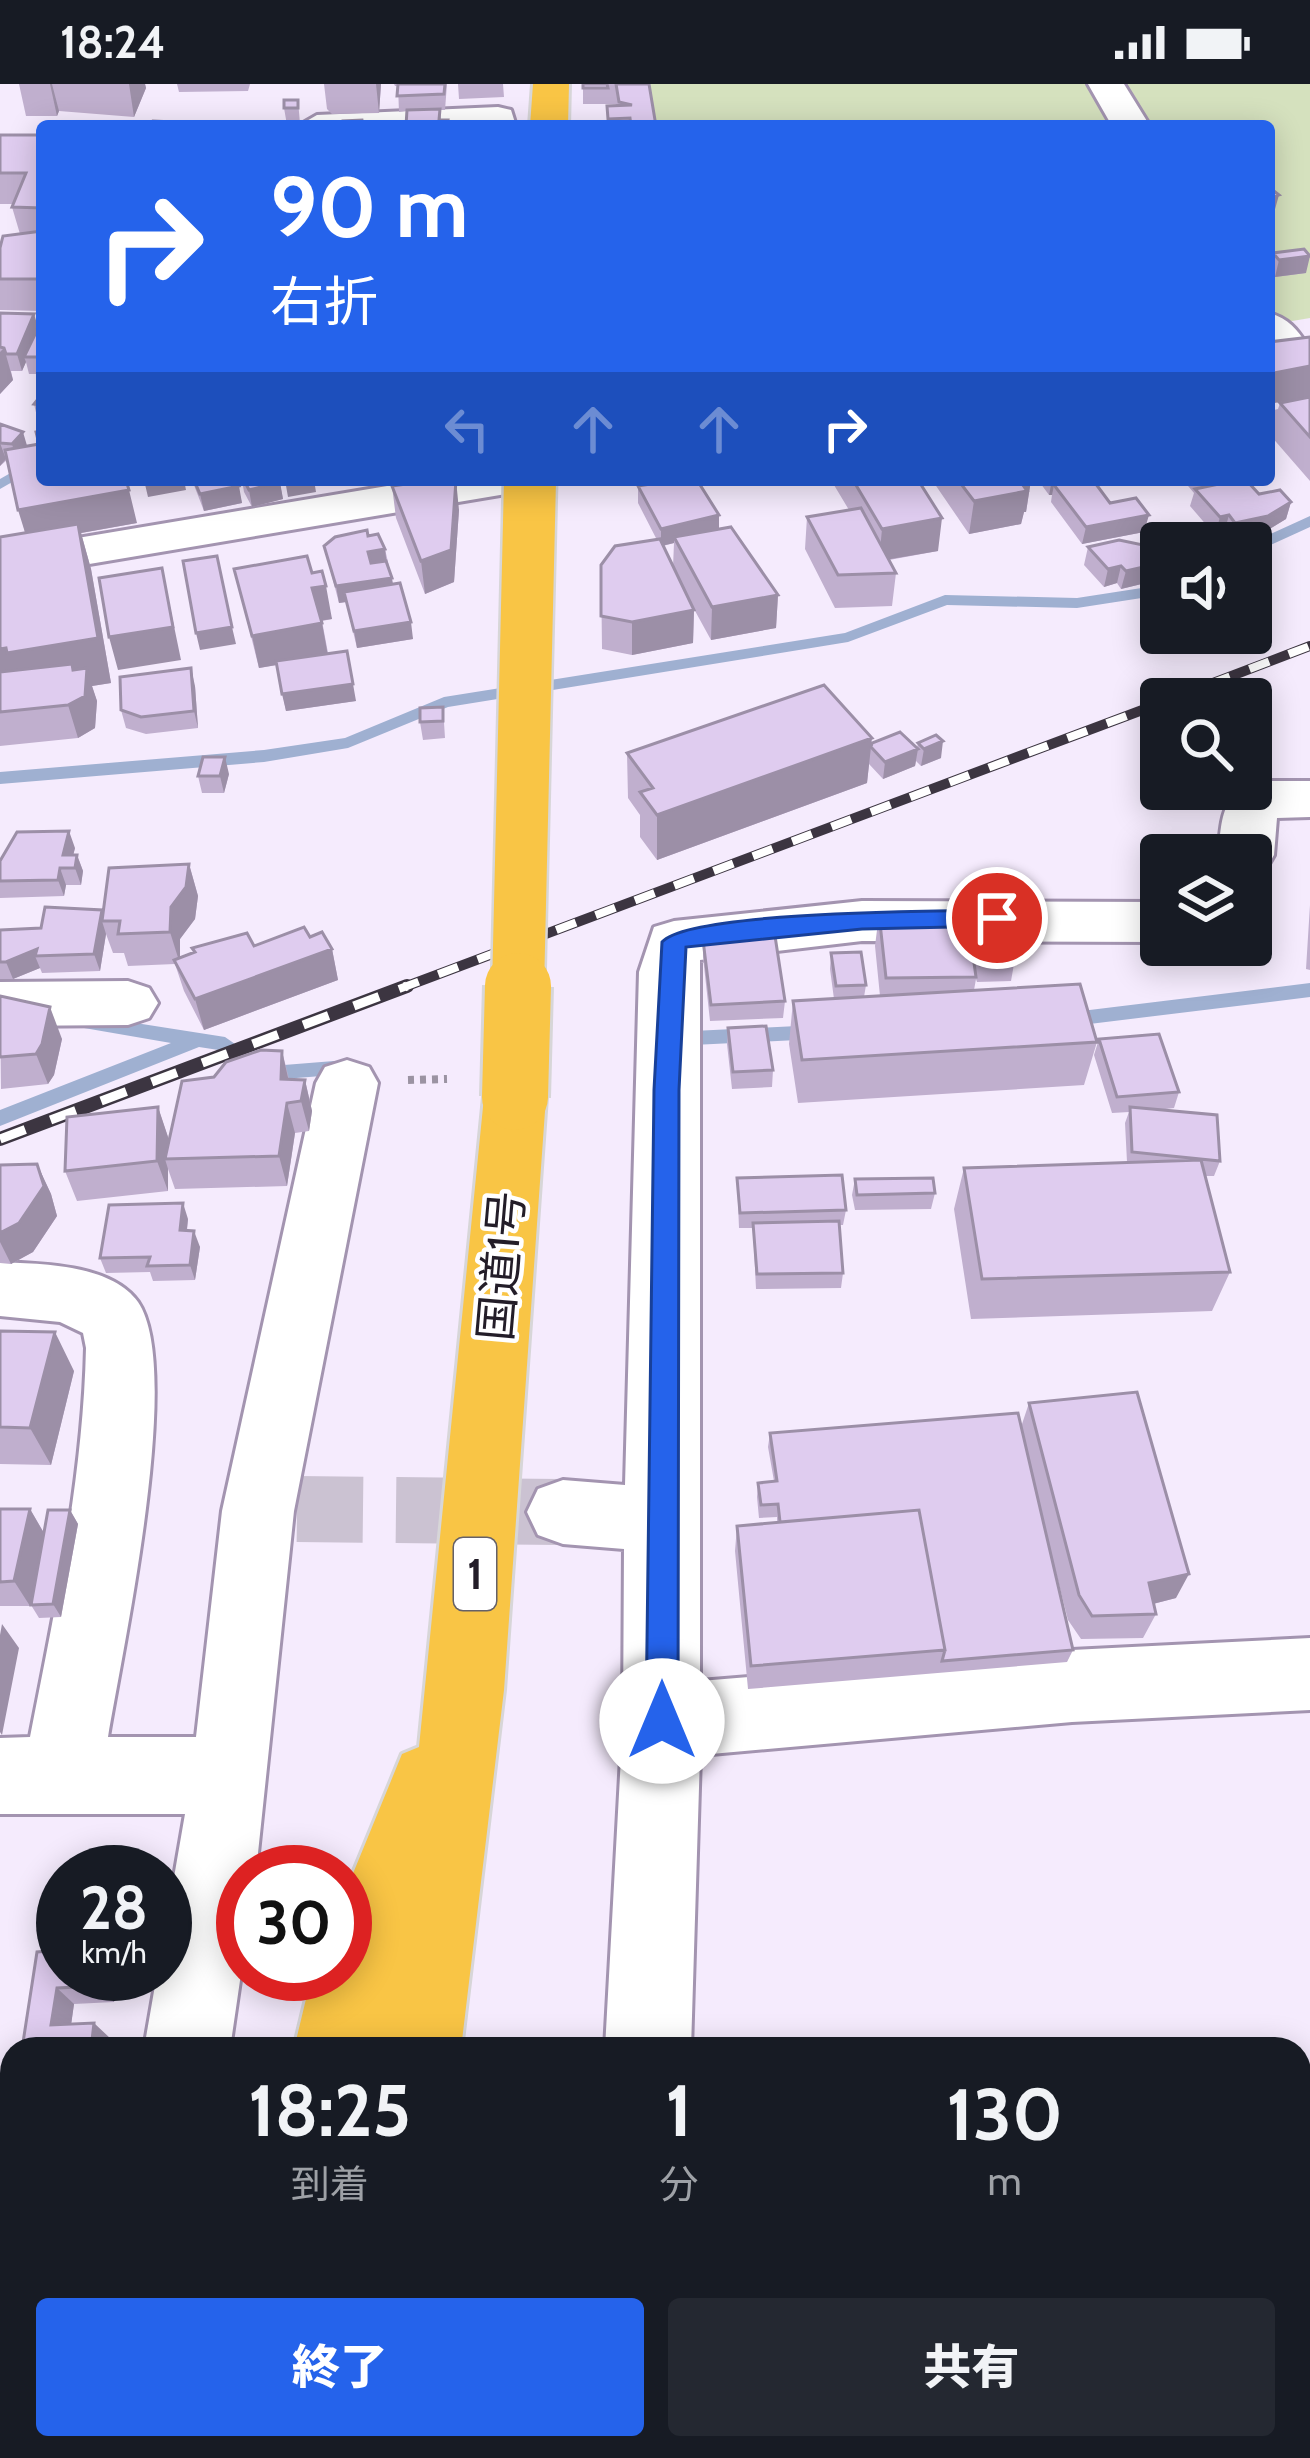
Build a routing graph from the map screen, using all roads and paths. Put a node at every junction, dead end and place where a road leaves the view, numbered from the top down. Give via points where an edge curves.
1 (319, 84) edge
2 (551, 84) edge
3 (1106, 84) edge
4 (317, 120) edge
5 (446, 120) edge
6 (498, 120) edge
7 (548, 120) edge
8 (1127, 120) edge
9 (469, 486) edge
10 (499, 486) edge
11 (0, 565) edge
12 (1310, 799) edge
13 (1248, 834) edge
14 (1140, 922) edge
15 (128, 1003) dead end
16 (0, 1004) edge
17 (347, 1083) joint
18 (515, 1087) junction
19 (0, 1289) edge
20 (563, 1512) tunnel mouth
21 (660, 1520) junction
22 (1310, 1674) edge
23 (466, 1690) junction
24 (662, 1721) junction
25 (31, 1775) edge
26 (231, 1775) junction
27 (189, 2037) edge
28 (339, 2037) edge
29 (420, 2037) edge
30 (649, 2037) edge

1 - 4 street
2 - 7 highway
3 - 8 street
5 - 6 street
9 - 11 street
10 - 18 highway, 国道1号 / 1, bridge
12 - 13 street via 1269,799 1250,809
14 - 21 street via 862,921 674,942
15 - 16 street
17 - 18 path
17 - 26 street
18 - 23 highway, 国道1号 / 1
19 - 25 street via 67,1294 111,1317 124,1341 121,1409
20 - 21 street
21 - 24 street
22 - 24 street
23 - 28 highway, 1 via 348,1988
23 - 29 highway, 国道1号 / 1
24 - 30 street
25 - 26 street
26 - 27 street

